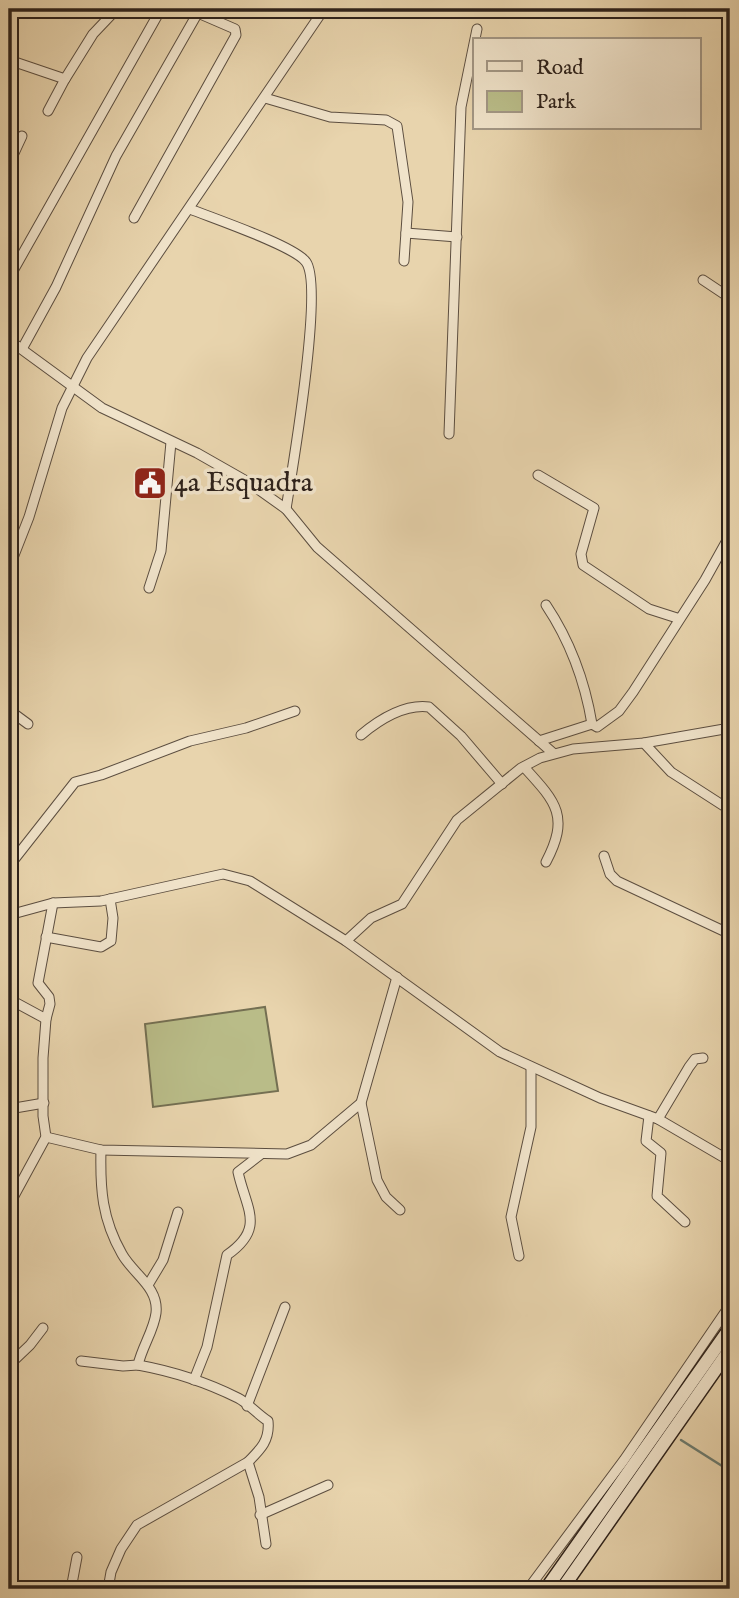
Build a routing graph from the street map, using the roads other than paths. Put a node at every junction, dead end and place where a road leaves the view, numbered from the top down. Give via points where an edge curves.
1 (15, 9) edge
2 (161, 9) edge
3 (324, 9) edge
4 (199, 11) edge
5 (112, 14) dead end
6 (9, 21) edge
7 (477, 29) dead end
8 (475, 38) edge
9 (473, 48) edge
10 (9, 60) edge
11 (65, 79) junction
12 (265, 98) junction
13 (48, 111) dead end
14 (22, 136) dead end
15 (9, 164) edge
16 (190, 209) junction
17 (134, 218) dead end
18 (406, 233) junction
19 (457, 237) junction
20 (12, 261) edge
21 (404, 261) dead end
22 (9, 278) edge
23 (703, 280) dead end
24 (730, 299) edge
25 (9, 340) edge
26 (22, 349) junction
27 (72, 387) junction
28 (449, 434) dead end
29 (171, 442) junction
30 (538, 475) dead end
31 (286, 509) junction
32 (730, 535) edge
33 (9, 568) edge
34 (149, 588) dead end
35 (546, 606) dead end
36 (677, 618) junction
37 (9, 710) edge
38 (295, 711) dead end
39 (28, 724) dead end
40 (592, 724) junction
41 (730, 728) edge
42 (361, 734) dead end
43 (539, 741) junction
44 (644, 743) junction
45 (553, 753) junction
46 (524, 767) junction
47 (502, 784) junction
48 (730, 810) edge
49 (604, 856) dead end
50 (546, 862) dead end
51 (9, 866) edge
52 (110, 899) junction
53 (53, 903) junction
54 (9, 915) edge
55 (730, 934) edge
56 (46, 937) junction
57 (346, 941) junction
58 (397, 977) junction
59 (9, 999) edge
60 (46, 1019) junction
61 (703, 1058) dead end
62 (531, 1068) junction
63 (44, 1103) junction
64 (361, 1104) junction
65 (9, 1109) edge
66 (654, 1118) junction
67 (47, 1137) junction
68 (101, 1150) junction
69 (260, 1155) junction
70 (730, 1161) edge
71 (9, 1205) edge
72 (400, 1210) dead end
73 (178, 1212) dead end
74 (685, 1222) dead end
75 (519, 1256) dead end
76 (148, 1285) junction
77 (730, 1304) edge
78 (285, 1307) dead end
79 (43, 1328) dead end
80 (730, 1328) edge
81 (730, 1349) edge
82 (81, 1361) dead end
83 (138, 1364) junction
84 (9, 1365) edge
85 (194, 1380) junction
86 (247, 1406) junction
87 (248, 1462) junction
88 (328, 1485) dead end
89 (260, 1515) junction
90 (266, 1544) dead end
91 (77, 1557) dead end
92 (71, 1589) edge
93 (108, 1589) edge
94 (527, 1589) edge
95 (546, 1589) edge
96 (562, 1589) edge

1 - 6 street
2 - 20 street
3 - 12 street
4 - 17 street via 235,29 236,35
4 - 26 street via 116,156
5 - 11 street via 93,34
7 - 8 street
9 - 19 street via 461,107
10 - 11 street
11 - 13 street
12 - 16 street
12 - 18 street via 330,117 394,123 405,174
14 - 15 street
16 - 27 street via 126,298
16 - 31 street via 297,254 310,269 303,389
18 - 19 street
18 - 21 street
19 - 28 street
20 - 22 street
23 - 24 street
25 - 26 street
26 - 27 street
27 - 29 street via 102,408
27 - 33 street
29 - 31 street via 248,482
29 - 34 street via 161,551
30 - 36 street via 594,508 581,554 583,565 649,609
31 - 43 street via 317,547
32 - 36 street
35 - 40 street via 561,627 582,680
36 - 40 street via 618,711 597,727
37 - 39 street
38 - 51 street via 190,741 75,782
40 - 43 street
41 - 44 street
42 - 47 street via 395,714 429,707 454,728
43 - 45 street
44 - 45 street
44 - 48 street via 671,772
45 - 46 street
46 - 47 street
46 - 50 street via 557,807 559,827
47 - 57 street via 457,820 402,904 371,918
49 - 55 street via 617,881
52 - 53 street
52 - 56 street via 113,918 107,945
52 - 57 street via 204,877 234,875
53 - 54 street
53 - 56 street
56 - 60 street via 37,984 49,997
57 - 58 street
58 - 62 street via 481,1039
58 - 64 street
59 - 60 street
60 - 63 street
61 - 66 street via 695,1059
62 - 66 street
62 - 75 street via 531,1126 510,1217
63 - 65 street
63 - 67 street
64 - 69 street via 311,1145 287,1154
64 - 72 street via 377,1180
66 - 70 street
66 - 74 street via 646,1141 661,1153 657,1196
67 - 68 street
67 - 71 street
68 - 69 street
68 - 76 street via 100,1193 108,1223 130,1268
69 - 85 street via 238,1172 251,1213 250,1230 227,1255 207,1347
73 - 76 street via 163,1260
76 - 83 street via 156,1314
77 - 94 street via 624,1460
78 - 86 street
79 - 84 street
80 - 95 main road
81 - 96 main road
82 - 83 street
83 - 85 street
85 - 86 street via 241,1399
86 - 87 street via 268,1421 270,1433
87 - 89 street
87 - 93 street via 137,1525 121,1549
88 - 89 street
89 - 90 street
91 - 92 street

